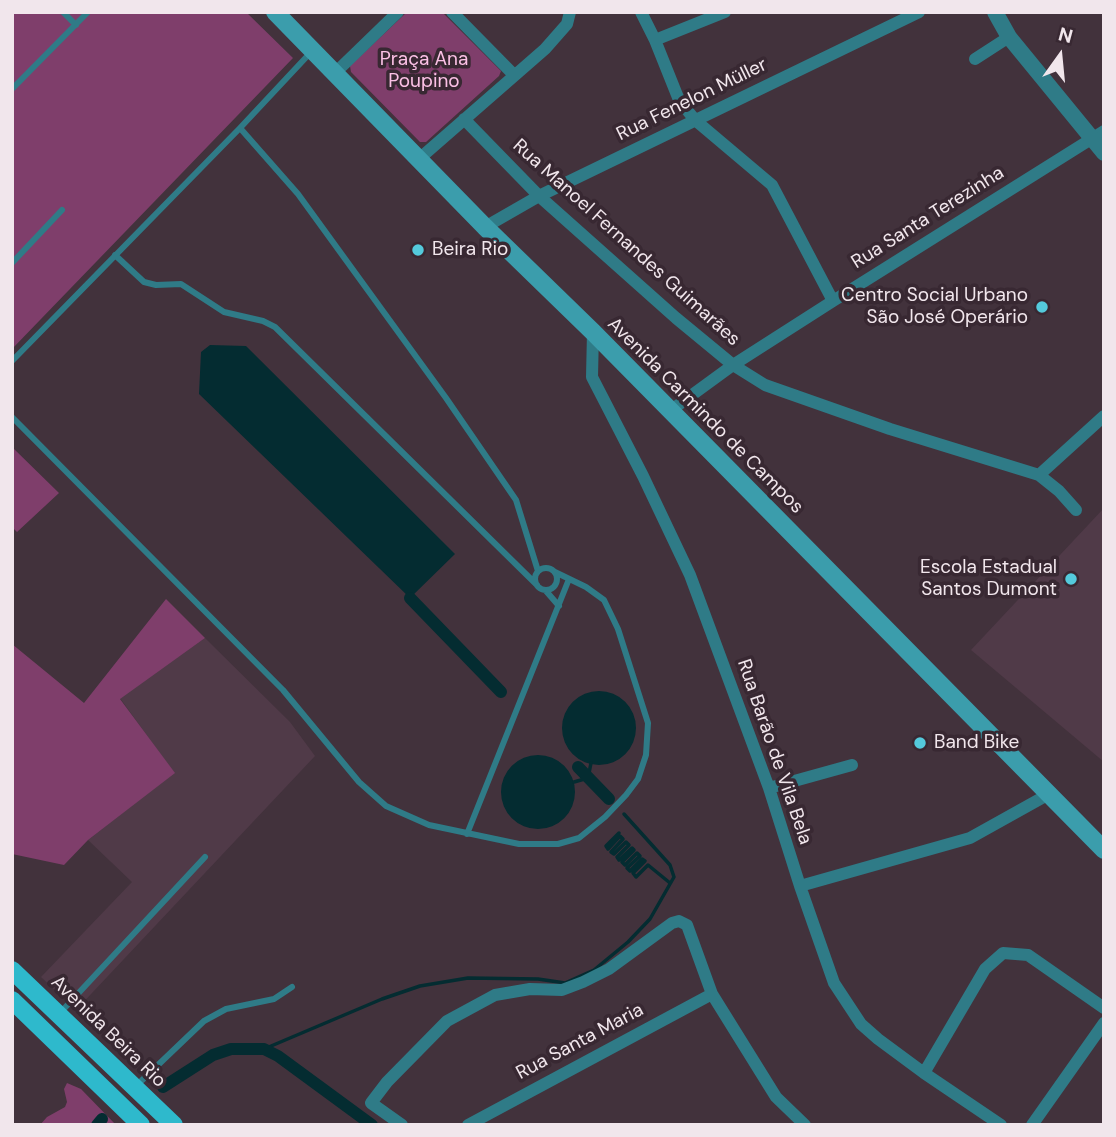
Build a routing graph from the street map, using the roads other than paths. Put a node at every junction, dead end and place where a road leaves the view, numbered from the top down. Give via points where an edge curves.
1 (63, 12) edge
2 (88, 12) edge
3 (275, 12) edge
4 (398, 12) edge
5 (452, 12) edge
6 (570, 12) edge
7 (641, 12) edge
8 (724, 12) edge
9 (919, 12) edge
10 (995, 12) edge
11 (76, 25) junction
12 (1009, 37) junction
13 (655, 40) junction
14 (313, 50) junction
15 (975, 59) dead end
16 (335, 73) junction
17 (12, 74) edge
18 (514, 75) junction
19 (20, 81) junction
20 (12, 89) edge
21 (464, 119) junction
22 (695, 120) junction
23 (240, 128) junction
24 (1097, 134) edge
25 (1104, 153) edge
26 (419, 159) junction
27 (539, 196) junction
28 (62, 210) dead end
29 (485, 227) junction
30 (115, 255) junction
31 (12, 263) edge
32 (832, 300) junction
33 (593, 332) junction
34 (12, 361) edge
35 (733, 365) junction
36 (670, 411) junction
37 (1104, 416) edge
38 (12, 417) edge
39 (1040, 475) junction
40 (1076, 510) dead end
41 (538, 571) junction
42 (555, 572) junction
43 (569, 579) junction
44 (537, 585) junction
45 (547, 591) junction
46 (559, 606) junction
47 (852, 765) dead end
48 (769, 788) junction
49 (1049, 794) junction
50 (467, 834) junction
51 (1104, 850) edge
52 (205, 857) dead end
53 (800, 886) junction
54 (12, 970) edge
55 (292, 987) dead end
56 (712, 994) junction
57 (12, 1000) edge
58 (1104, 1008) edge
59 (58, 1014) junction
60 (1104, 1023) edge
61 (924, 1073) junction
62 (135, 1087) junction
63 (141, 1125) edge
64 (174, 1125) edge
65 (402, 1125) edge
66 (468, 1125) edge
67 (805, 1125) edge
68 (1001, 1125) edge
69 (1032, 1125) edge

1 - 11 lane
2 - 11 lane
3 - 14 main road, Avenida Carmindo de Campos
4 - 16 street
5 - 18 street
6 - 18 street via 567,24 552,41
7 - 13 street
8 - 13 street
9 - 22 street, Rua Fenelon Müller
10 - 12 street
11 - 19 lane
12 - 15 street
12 - 24 street
13 - 22 street via 679,100
14 - 16 main road, Avenida Carmindo de Campos
14 - 23 lane
16 - 26 main road, Avenida Carmindo de Campos
17 - 19 lane
18 - 21 street
19 - 20 lane
21 - 26 street
21 - 27 street, Rua Manoel Fernandes Guimarães
22 - 27 street, Rua Fenelon Müller
22 - 32 street via 772,185
23 - 30 lane
23 - 41 lane via 298,194 516,500
24 - 25 street
24 - 32 street, Rua Santa Terezinha
26 - 29 main road, Avenida Carmindo de Campos
27 - 29 street, Rua Fenelon Müller
27 - 35 street, Rua Manoel Fernandes Guimarães
28 - 31 lane
29 - 33 main road, Avenida Carmindo de Campos
30 - 34 lane
30 - 44 lane via 144,282 181,284 224,312 275,327
32 - 35 street, Rua Santa Terezinha
33 - 36 main road, Avenida Carmindo de Campos
33 - 48 street, Rua Barão de Vila Bela via 592,377 690,575
35 - 36 street, Rua Santa Terezinha
35 - 39 street, Rua Manoel Fernandes Guimarães via 765,385
36 - 49 main road, Avenida Carmindo de Campos
37 - 39 street
38 - 50 lane via 283,690 359,782 386,806 429,825
39 - 40 street, Rua Manoel Fernandes Guimarães
41 - 42 lane via 549,568
41 - 44 lane
42 - 43 lane
42 - 45 lane via 556,585
43 - 46 lane
43 - 50 lane via 604,600 618,629 648,723 646,755 638,779 605,817 579,838 546,846
44 - 45 lane
45 - 46 lane
46 - 50 lane
47 - 48 street
48 - 53 street, Rua Barão de Vila Bela
49 - 51 main road, Avenida Carmindo de Campos
49 - 53 street via 970,838
52 - 59 lane
53 - 61 street, Rua Barão de Vila Bela via 825,962 847,1006 869,1032
54 - 59 main road, Avenida Beira Rio
55 - 62 lane via 274,999 226,1009 204,1021
56 - 65 street via 687,926 679,921 583,982 562,990 495,995 447,1021 371,1103
56 - 66 street, Rua Santa Maria
56 - 67 street via 776,1097
57 - 63 main road
58 - 61 street via 1028,955 1003,953 985,969
59 - 62 main road, Avenida Beira Rio
60 - 69 street
61 - 68 street, Rua Barão de Vila Bela
62 - 64 main road, Avenida Beira Rio

